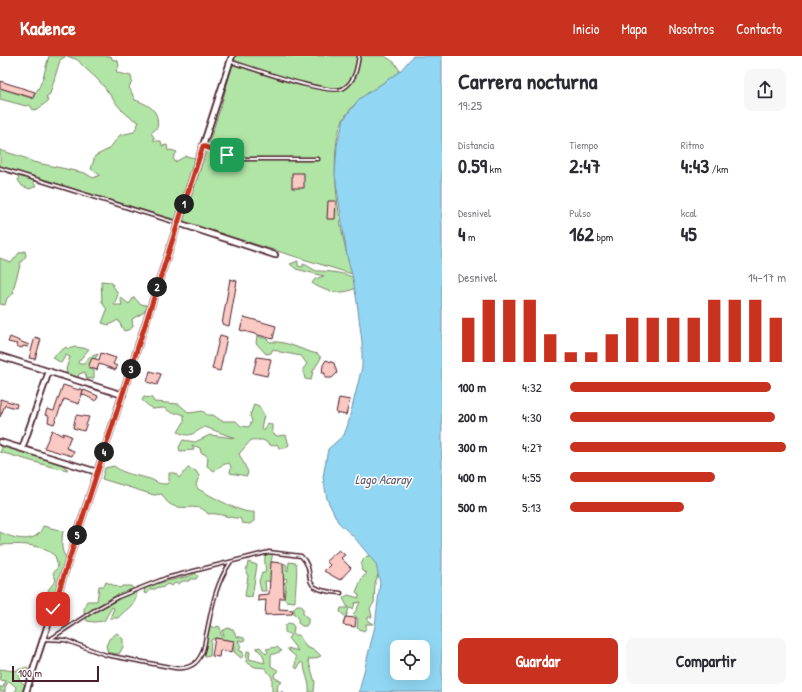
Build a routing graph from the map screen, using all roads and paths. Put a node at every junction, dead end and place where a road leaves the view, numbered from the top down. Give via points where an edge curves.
1 (232, 56) edge
2 (359, 56) edge
3 (230, 61) junction
4 (203, 146) junction
5 (318, 159) dead end
6 (0, 168) edge
7 (178, 223) junction
8 (275, 255) dead end
9 (0, 356) edge
10 (49, 372) junction
11 (123, 395) junction
12 (0, 442) edge
13 (22, 449) junction
14 (98, 472) junction
15 (230, 562) junction
16 (341, 593) dead end
17 (52, 638) junction
18 (44, 639) junction
19 (26, 692) edge

1 - 3 street
2 - 3 lane via 354,77 344,88 336,91 302,84
3 - 4 street
4 - 5 lane via 243,160
4 - 7 street
6 - 7 lane
7 - 8 street
7 - 11 street
9 - 10 street
10 - 11 street
10 - 13 street
11 - 14 street
12 - 13 street
13 - 14 street
14 - 18 street
15 - 16 lane via 269,552 298,555 304,558 312,585 328,592
15 - 17 lane via 166,578 118,597
15 - 17 lane via 222,573 218,586 202,655 190,666 175,668 106,655
17 - 18 lane
18 - 19 street

